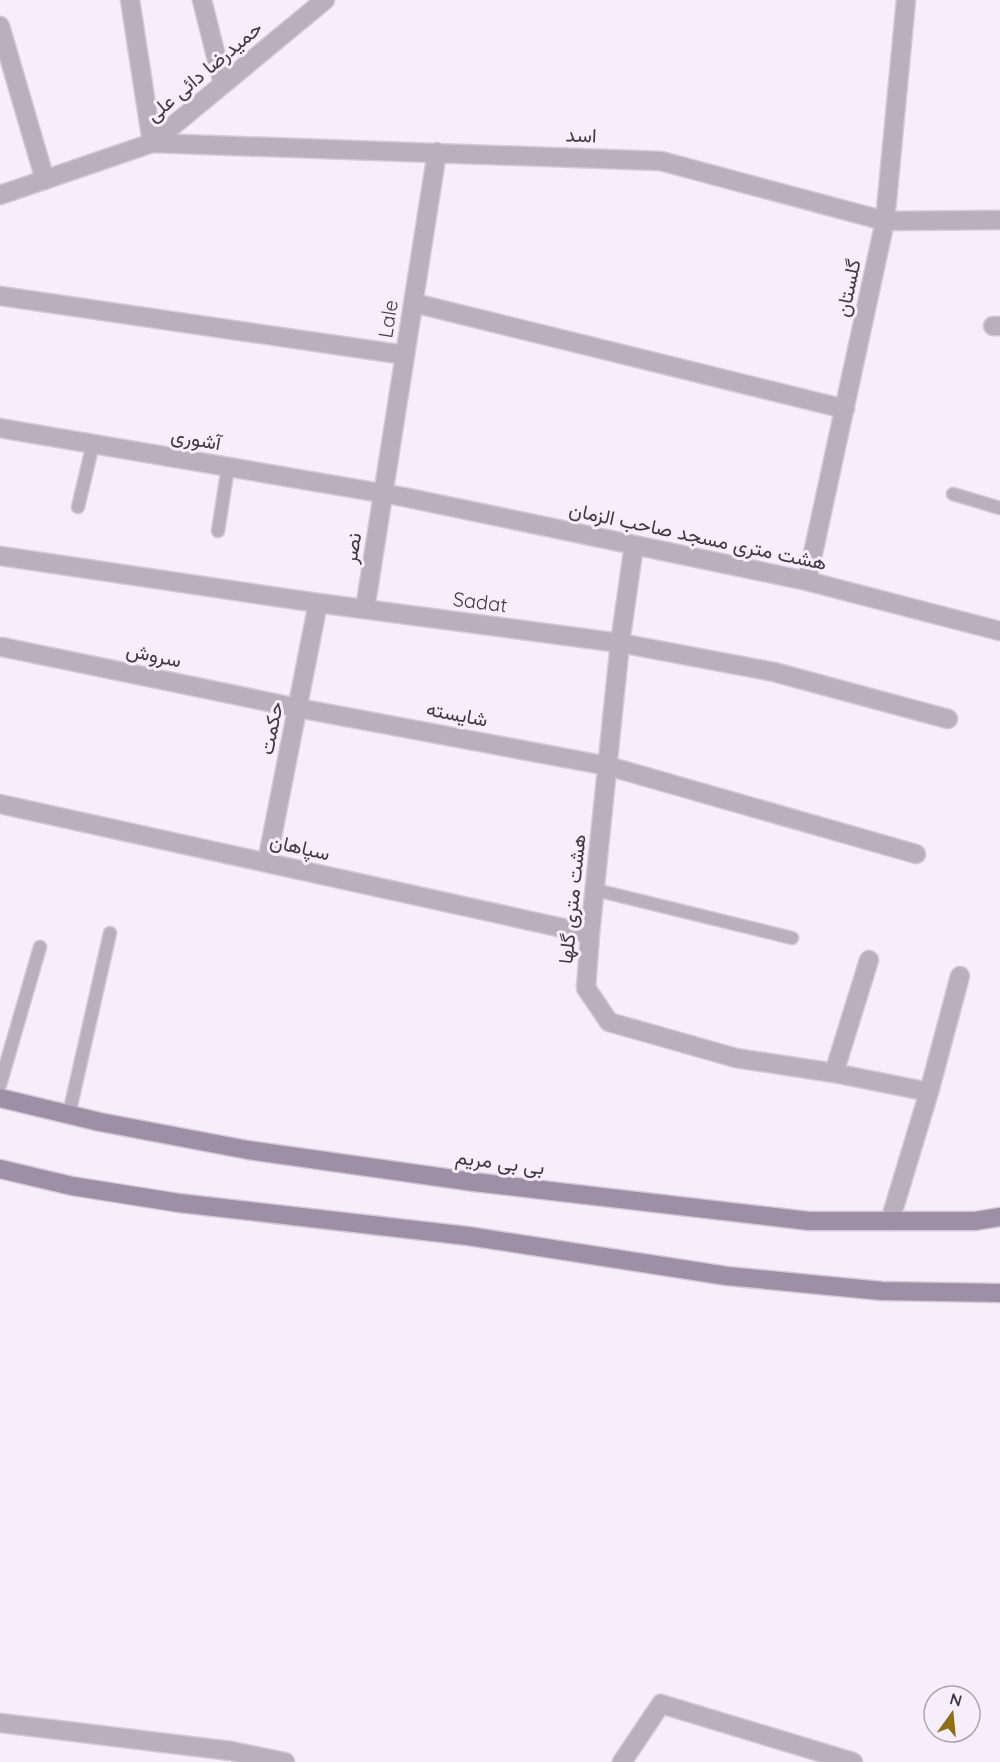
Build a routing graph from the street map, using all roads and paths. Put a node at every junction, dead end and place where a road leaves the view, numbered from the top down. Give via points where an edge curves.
1 (130, 0) edge
2 (202, 0) edge
3 (325, 0) edge
4 (906, 0) edge
5 (0, 26) edge
6 (224, 84) junction
7 (152, 143) junction
8 (437, 152) junction
9 (45, 180) junction
10 (0, 195) edge
11 (885, 220) junction
12 (1000, 220) edge
13 (0, 296) edge
14 (414, 303) junction
15 (405, 354) junction
16 (844, 409) junction
17 (0, 428) edge
18 (93, 444) junction
19 (228, 467) junction
20 (384, 494) junction
21 (953, 494) dead end
22 (78, 507) dead end
23 (1000, 508) edge
24 (218, 531) dead end
25 (634, 545) junction
26 (0, 556) edge
27 (807, 581) junction
28 (318, 603) junction
29 (365, 609) junction
30 (1000, 631) edge
31 (620, 643) junction
32 (2, 647) dead end
33 (298, 708) junction
34 (948, 719) dead end
35 (608, 766) junction
36 (0, 804) edge
37 (916, 854) dead end
38 (267, 862) junction
39 (596, 890) junction
40 (110, 933) dead end
41 (590, 934) junction
42 (792, 938) dead end
43 (40, 947) dead end
44 (869, 960) dead end
45 (960, 976) dead end
46 (834, 1073) junction
47 (0, 1085) edge
48 (929, 1092) junction
49 (0, 1098) edge
50 (69, 1114) junction
51 (0, 1169) edge
52 (1000, 1217) edge
53 (890, 1221) junction
54 (1000, 1293) edge
55 (0, 1723) edge
56 (285, 1762) edge
57 (622, 1762) edge
58 (853, 1762) edge

1 - 7 street
2 - 6 street
3 - 6 street, حمیدرضا دائی علی
4 - 11 street, گلستان
5 - 9 street
6 - 7 street, حمیدرضا دائی علی
7 - 8 street, اسد
7 - 9 street, حمیدرضا دائی علی
8 - 11 street, اسد via 662,161
8 - 14 street, Lale
9 - 10 street, حمیدرضا دائی علی
11 - 12 street, اسد
11 - 16 street, گلستان
13 - 15 street
14 - 15 street, Lale
14 - 16 street
15 - 20 street, Lale
16 - 27 street, گلستان
17 - 18 street, آشوری
18 - 19 street, آشوری
18 - 22 lane
19 - 20 street, آشوری
19 - 24 lane
20 - 25 street, هشت متری مسجد صاحب الزمان
20 - 29 street, نصر
21 - 23 lane
25 - 27 street, هشت متری مسجد صاحب الزمان
25 - 31 street, هشت متری گلها
26 - 28 street, Sadat
27 - 30 street, هشت متری مسجد صاحب الزمان
28 - 29 street, Sadat
28 - 33 street, حکمت
29 - 31 street, Sadat
31 - 34 street, Sadat via 774,672
31 - 35 street, هشت متری گلها
32 - 33 street, سروش
33 - 35 street, شایسته
33 - 38 street, حکمت
35 - 37 street, شایسته
35 - 39 street, هشت متری گلها
36 - 38 street, سپاهان
38 - 41 street, سپاهان
39 - 41 street, هشت متری گلها
39 - 42 lane
40 - 50 lane
41 - 46 street, هشت متری گلها via 586,988 609,1022 736,1058
43 - 47 lane
44 - 46 street
45 - 48 street
46 - 48 street, هشت متری گلها
48 - 53 street
49 - 50 street, بی بی مریم
50 - 53 street, بی بی مریم via 248,1150 474,1182 809,1221
51 - 54 street via 72,1186 179,1203 468,1236 727,1276 882,1291
52 - 53 street, بی بی مریم via 975,1221
55 - 56 street via 231,1751
57 - 58 street via 661,1704

